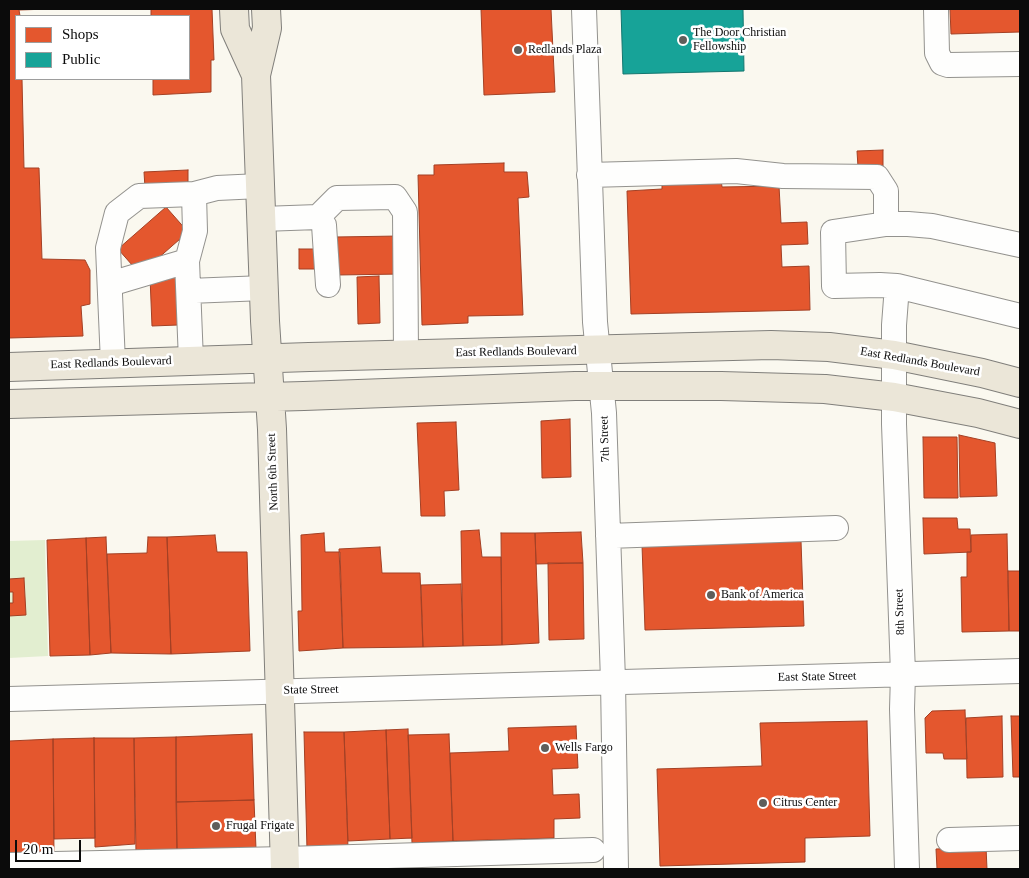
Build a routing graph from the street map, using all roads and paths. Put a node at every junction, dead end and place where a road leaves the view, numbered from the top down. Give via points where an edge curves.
1 (234, 9) edge
2 (266, 9) edge
3 (584, 9) edge
4 (936, 9) edge
5 (1020, 64) edge
6 (256, 76) junction
7 (590, 175) junction
8 (260, 186) junction
9 (194, 194) junction
10 (318, 217) junction
11 (262, 219) junction
12 (886, 224) junction
13 (1020, 245) edge
14 (187, 260) junction
15 (110, 284) junction
16 (328, 285) dead end
17 (897, 286) junction
18 (264, 288) junction
19 (189, 291) junction
20 (1020, 316) edge
21 (598, 350) junction
22 (406, 355) junction
23 (894, 355) junction
24 (268, 358) junction
25 (191, 360) junction
26 (113, 363) junction
27 (9, 367) edge
28 (1020, 383) edge
29 (602, 386) junction
30 (270, 397) junction
31 (894, 397) junction
32 (9, 404) edge
33 (1020, 424) edge
34 (836, 528) dead end
35 (608, 536) junction
36 (1020, 671) edge
37 (903, 674) junction
38 (613, 681) junction
39 (279, 690) junction
40 (9, 699) edge
41 (1020, 838) edge
42 (948, 840) dead end
43 (593, 850) dead end
44 (285, 864) edge
45 (9, 865) edge
46 (616, 869) edge
47 (907, 869) edge

1 - 6 main road, North 6th Street via 235,28
2 - 6 main road, North 6th Street via 267,28
3 - 7 street, 7th Street
4 - 5 street via 937,53 942,62 948,65
6 - 8 main road, North 6th Street
7 - 12 street via 736,170 783,176 876,177 886,191
7 - 21 street, 7th Street
8 - 9 street via 217,188
8 - 11 main road, North 6th Street
9 - 14 street via 196,231
9 - 15 street via 139,196 117,213 108,248
10 - 11 street
10 - 16 street via 324,225
10 - 22 street via 337,198 396,197 400,202 405,212
11 - 18 main road, North 6th Street
12 - 13 street via 932,226
12 - 17 street via 833,232 834,286
14 - 15 street
14 - 19 street
15 - 26 street
17 - 20 street
17 - 23 street, 8th Street
18 - 19 street
18 - 24 main road, North 6th Street
19 - 25 street
21 - 22 main road, East Redlands Boulevard
21 - 23 main road, East Redlands Boulevard via 771,345
21 - 29 street, 7th Street
22 - 24 main road, East Redlands Boulevard
23 - 28 main road, East Redlands Boulevard
23 - 31 street, 8th Street
24 - 25 main road, East Redlands Boulevard
24 - 30 main road, North 6th Street
25 - 26 main road, East Redlands Boulevard
26 - 27 main road, East Redlands Boulevard
29 - 30 main road
29 - 31 main road via 825,389
29 - 35 street, 7th Street
30 - 32 main road
30 - 39 main road, North 6th Street
31 - 33 main road
31 - 37 street, 8th Street
34 - 35 street
35 - 38 street, 7th Street
36 - 37 street, East State Street
37 - 38 street, East State Street
37 - 47 street, 8th Street
38 - 39 street, State Street
38 - 46 street, 7th Street
39 - 40 street, State Street
39 - 44 main road, North 6th Street
41 - 42 street
43 - 44 street
44 - 45 street

